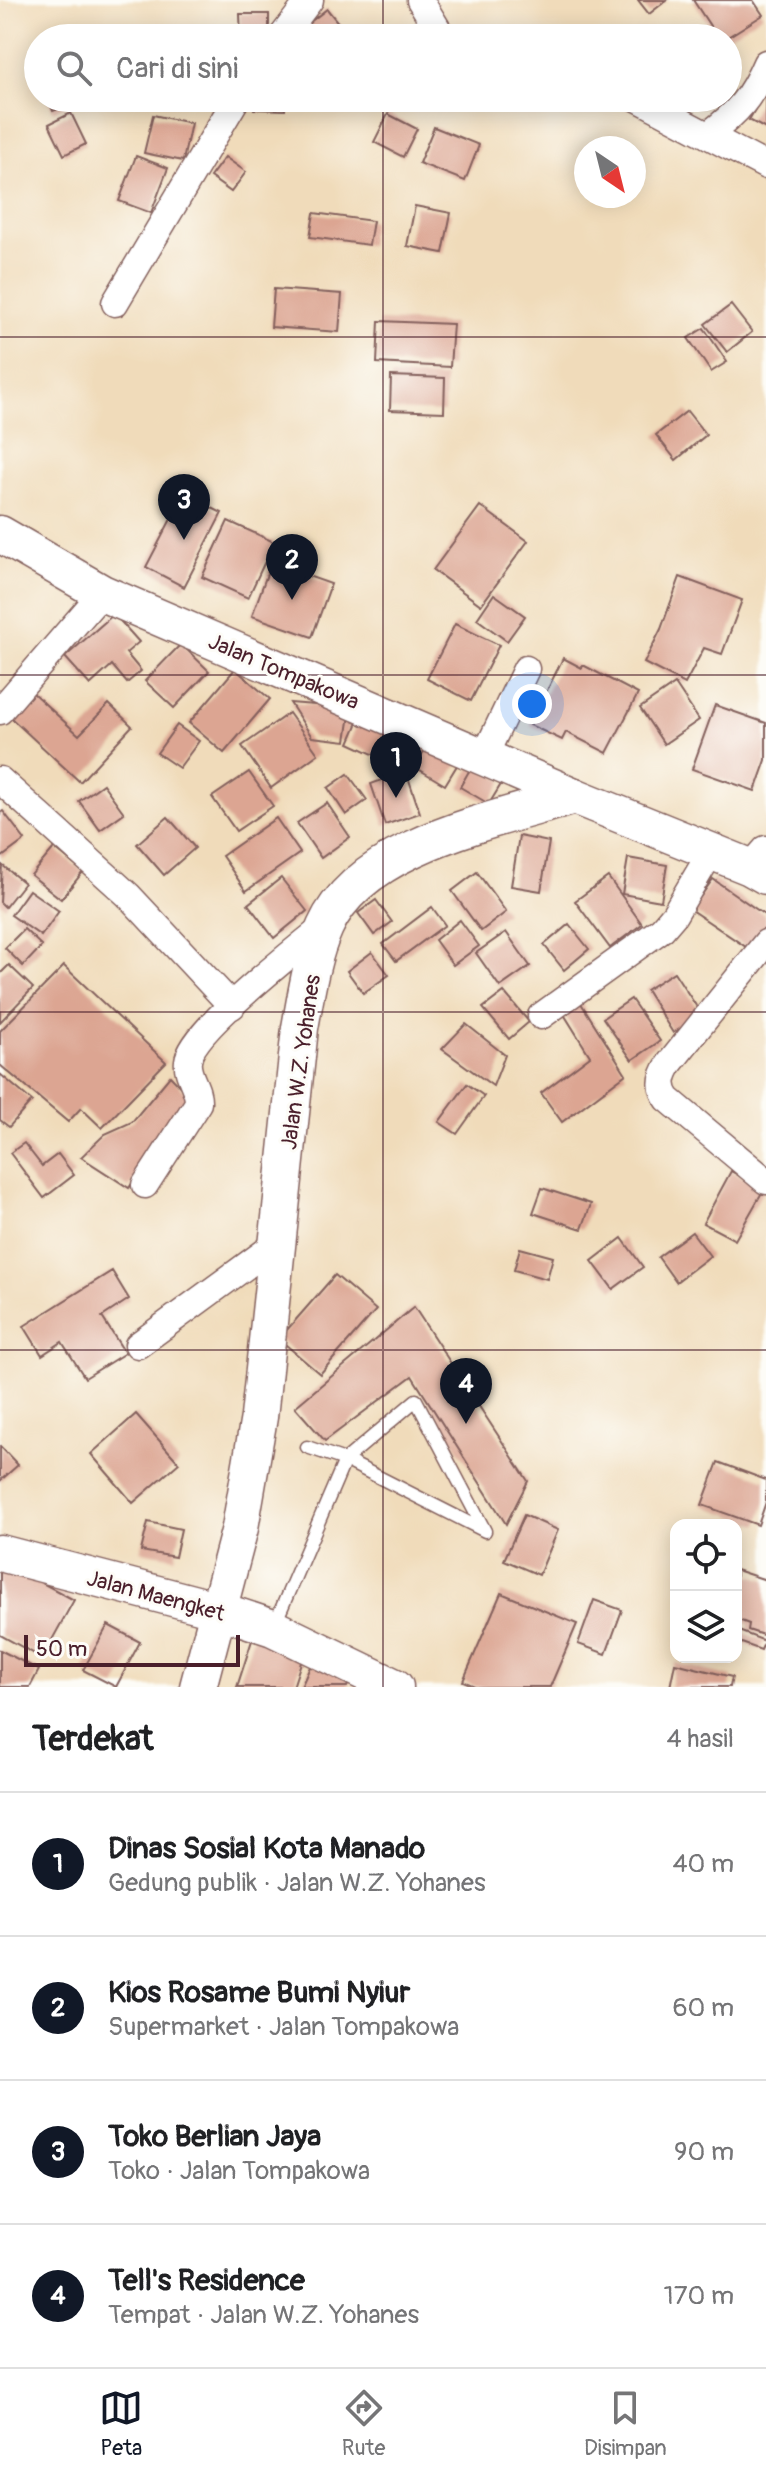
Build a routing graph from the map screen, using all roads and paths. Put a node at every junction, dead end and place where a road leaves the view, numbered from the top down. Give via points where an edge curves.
1 (310, 0) edge
2 (420, 0) edge
3 (292, 24) edge
4 (435, 24) edge
5 (766, 63) edge
6 (742, 106) edge
7 (229, 112) edge
8 (664, 112) edge
9 (738, 112) edge
10 (708, 135) junction
11 (766, 166) edge
12 (115, 303) dead end
13 (0, 534) edge
14 (102, 593) junction
15 (526, 669) dead end
16 (0, 711) edge
17 (484, 757) junction
18 (0, 780) edge
19 (574, 796) junction
20 (711, 852) junction
21 (761, 864) edge
22 (325, 926) junction
23 (766, 943) edge
24 (232, 1006) junction
25 (541, 1016) dead end
26 (766, 1181) edge
27 (145, 1185) dead end
28 (276, 1244) junction
29 (138, 1345) dead end
30 (307, 1447) dead end
31 (345, 1460) junction
32 (0, 1553) edge
33 (219, 1610) junction
34 (273, 1628) junction
35 (198, 1687) edge
36 (395, 1687) edge

1 - 3 street
2 - 4 street
5 - 6 street
7 - 12 street
8 - 10 street
9 - 10 street
10 - 11 street
13 - 14 street, Jalan Tompakowa
14 - 16 street
14 - 17 street, Jalan Tompakowa
15 - 17 street
17 - 19 street, Jalan Tompakowa
18 - 24 street via 128,895
19 - 20 street
19 - 22 street, Jalan W.Z. Yohanes via 424,843 390,860 352,890
20 - 21 street
20 - 25 street via 662,929
22 - 24 street
22 - 28 street, Jalan W.Z. Yohanes via 300,1028
23 - 26 street via 662,1079 668,1099
24 - 27 street via 191,1050 188,1071 198,1103
28 - 29 street
28 - 33 street, Jalan W.Z. Yohanes via 259,1417
30 - 31 lane
31 - 31 lane via 416,1400 485,1531 401,1488
31 - 34 lane
32 - 33 street, Jalan Maengket
33 - 34 street, Jalan Maengket
33 - 35 street, Jalan W.Z. Yohanes
34 - 36 street, Jalan Maengket

